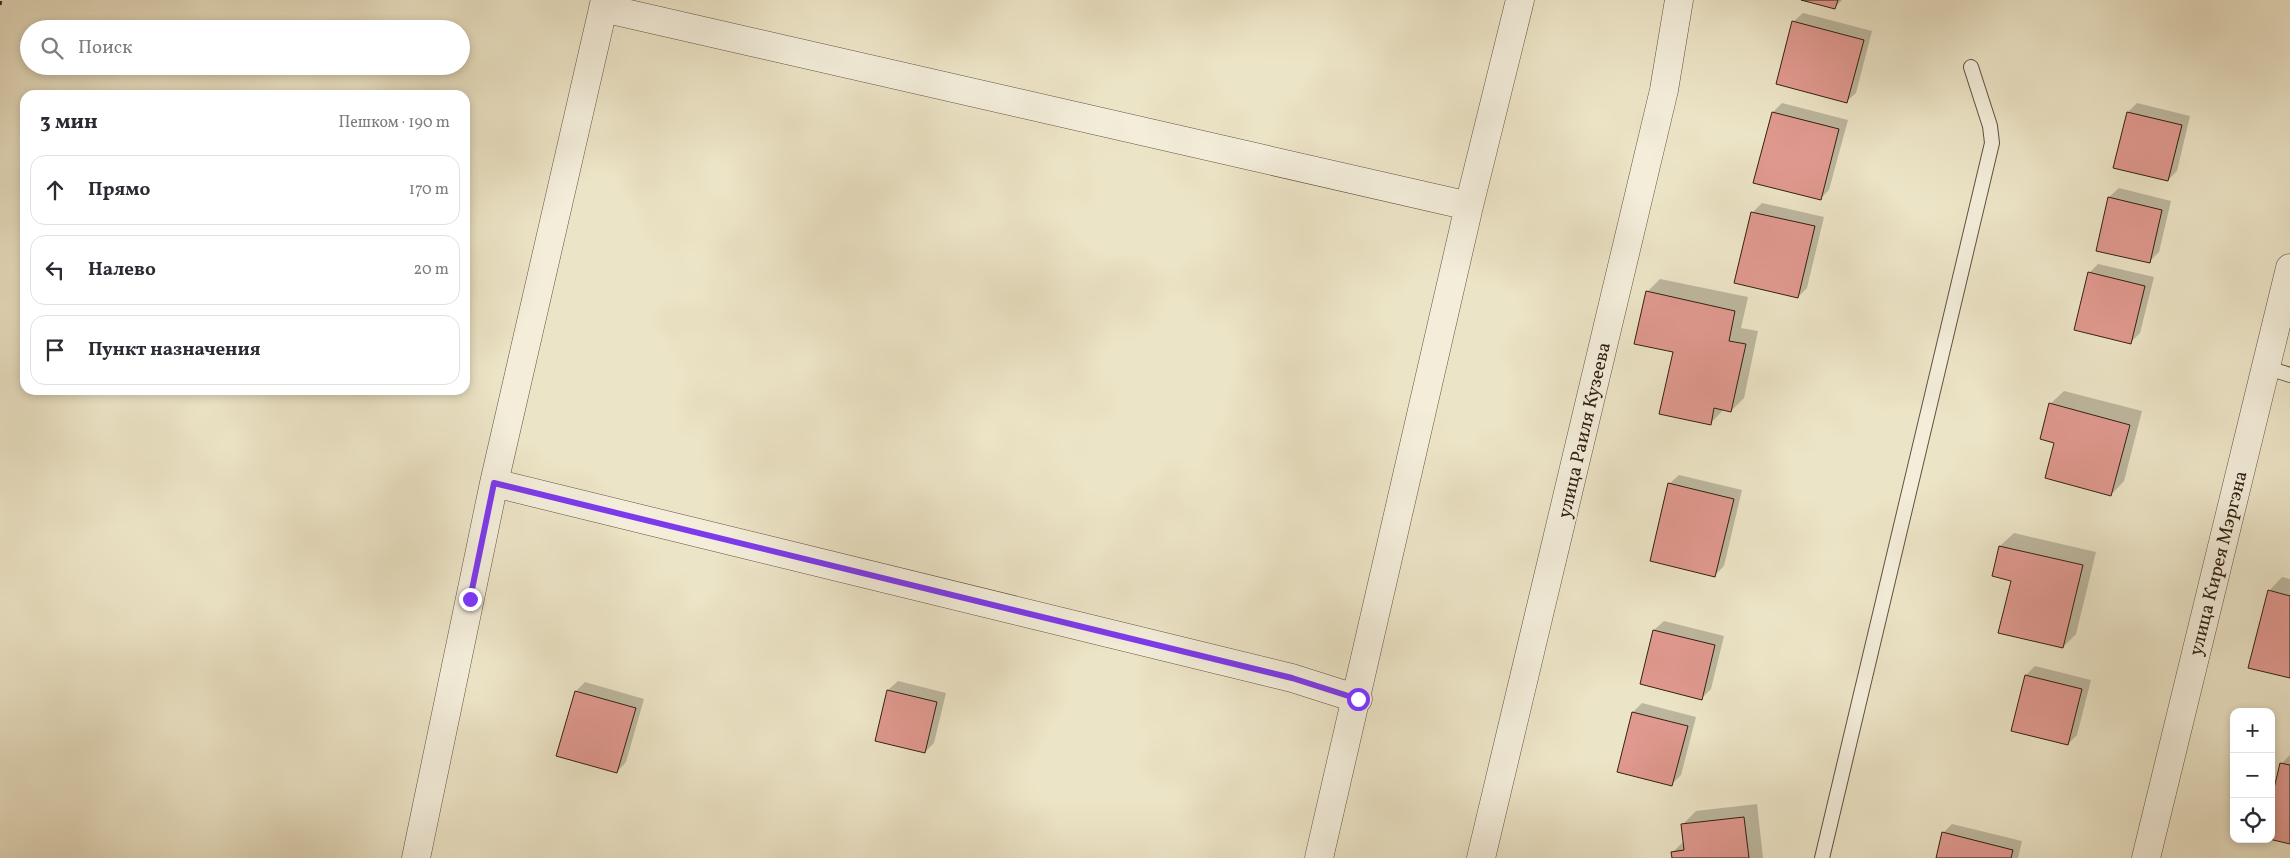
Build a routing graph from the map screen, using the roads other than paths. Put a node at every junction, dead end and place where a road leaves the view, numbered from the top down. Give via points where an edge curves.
1 (1520, 0) edge
2 (1679, 0) edge
3 (604, 4) edge
4 (1971, 67) dead end
5 (1469, 206) junction
6 (2290, 268) edge
7 (2277, 371) edge
8 (494, 483) junction
9 (1358, 699) junction
10 (416, 858) edge
11 (1319, 858) edge
12 (1481, 858) edge
13 (1822, 858) edge
14 (2146, 858) edge

1 - 5 street
2 - 12 street, улица Раиля Кузеева via 1664,90
3 - 5 street
3 - 8 street
4 - 13 lane via 1990,126 1992,143
5 - 9 street
6 - 7 street, улица Кирея Мэргэна
7 - 14 street, улица Кирея Мэргэна
8 - 9 street via 1282,676
8 - 10 street
9 - 11 street

